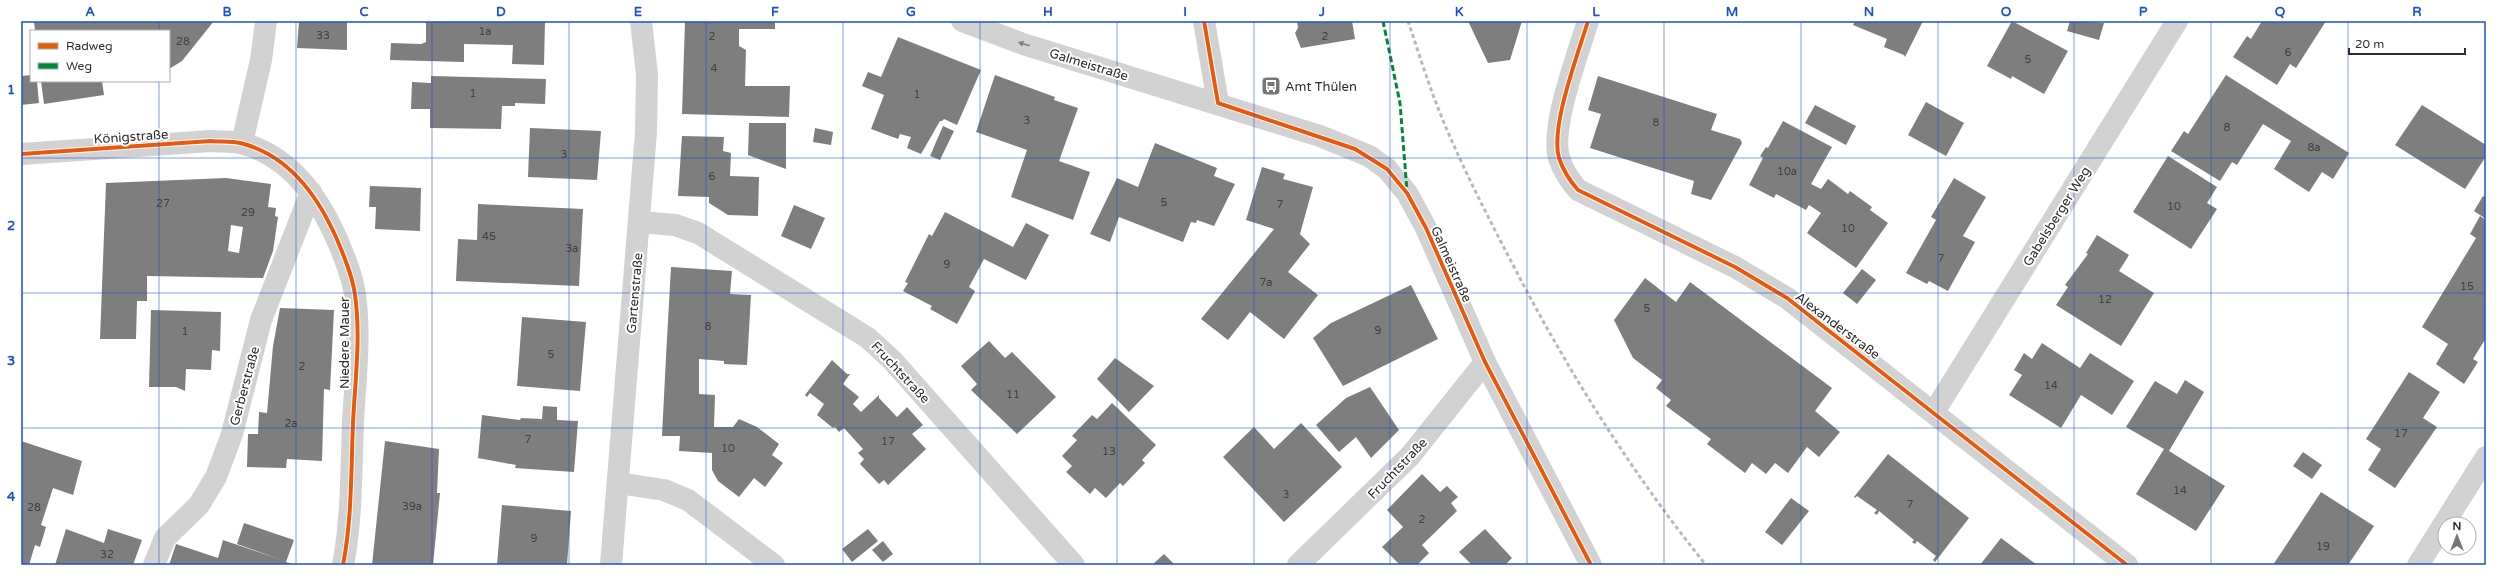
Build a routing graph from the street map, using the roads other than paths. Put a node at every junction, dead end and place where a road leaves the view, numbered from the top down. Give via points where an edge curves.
1 (266, 21) edge
2 (641, 21) edge
3 (962, 21) edge
4 (1204, 21) edge
5 (1588, 21) edge
6 (2177, 21) edge
7 (1218, 103) junction
8 (242, 143) junction
9 (21, 154) edge
10 (311, 192) junction
11 (640, 222) junction
12 (1485, 362) junction
13 (1934, 412) junction
14 (2486, 458) edge
15 (618, 483) junction
16 (154, 565) edge
17 (343, 565) edge
18 (611, 565) edge
19 (774, 565) edge
20 (1074, 565) edge
21 (1298, 565) edge
22 (1591, 565) edge
23 (2128, 565) edge
24 (2418, 565) edge

1 - 8 street via 259,74
2 - 11 street, Gartenstraße via 647,75
7 -> 3 street, Galmeistraße via 1023,44
4 - 7 street
5 - 13 street, Alexanderstraße via 1558,132 1559,158 1578,190 1735,267 1787,298
6 - 13 street, Gabelsberger Weg
7 - 12 street, Galmeistraße via 1356,149 1387,169 1407,193 1426,228
8 - 9 street, Königstraße via 211,141
8 - 10 street, Niedere Mauer via 280,161
10 - 16 street, Gerberstraße via 261,320 232,434 216,477 199,505 165,538
10 - 17 street, Niedere Mauer via 331,224 356,296 352,458 349,520
11 - 15 street, Gartenstraße
11 - 20 street, Fruchtstraße via 675,225 698,232 868,338 892,360
12 - 21 street, Fruchtstraße via 1410,456
12 - 22 street, Galmeistraße
13 - 23 street, Alexanderstraße
14 - 24 street
15 - 18 street, Gartenstraße
15 - 19 street via 664,490 681,496

